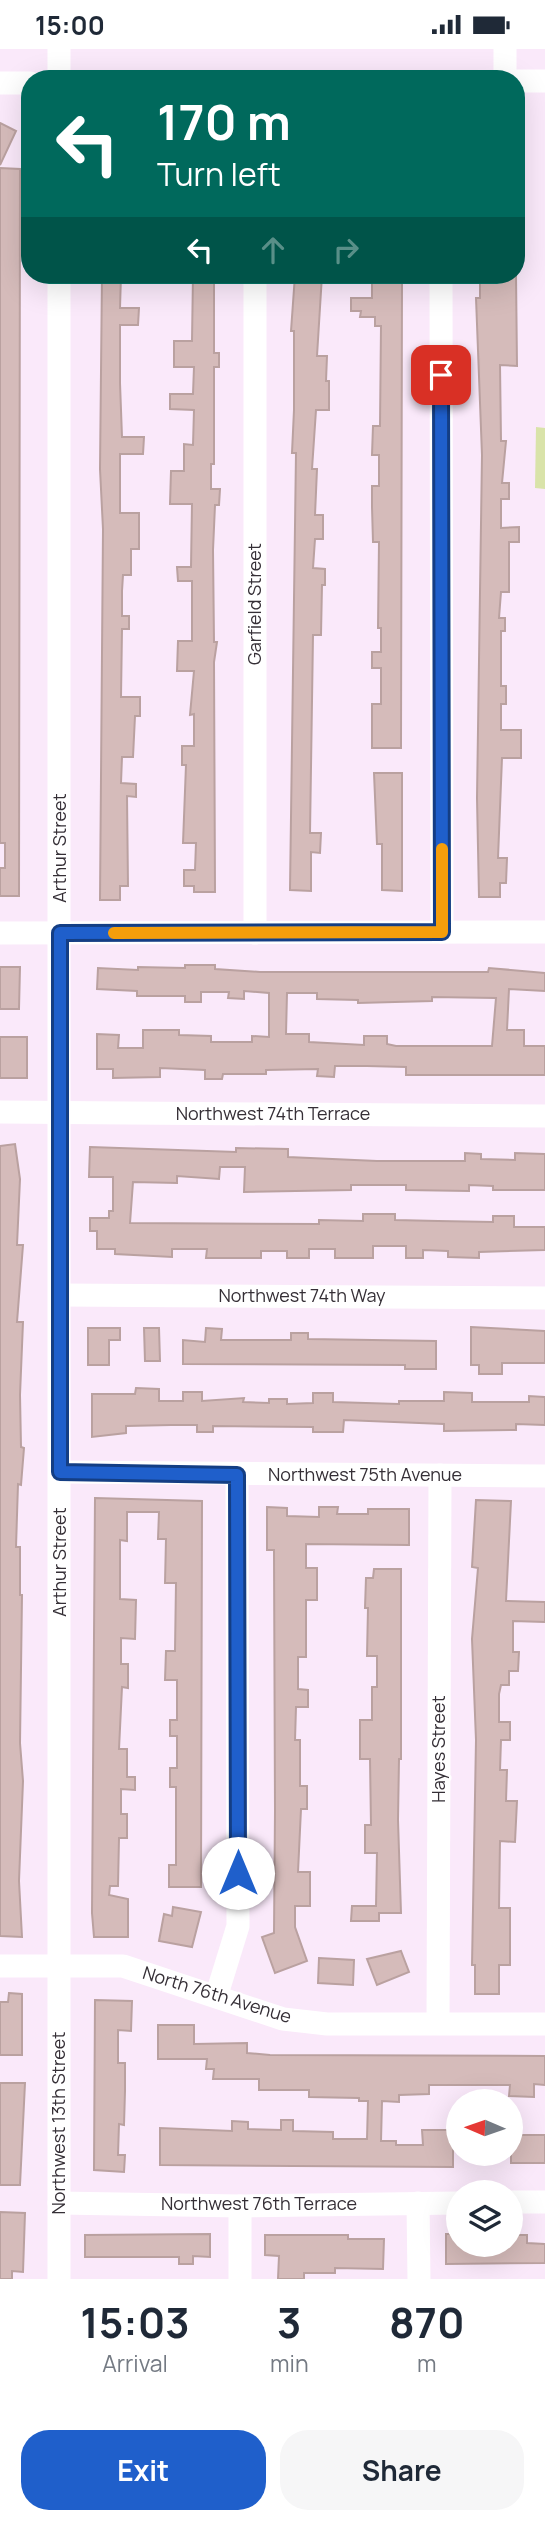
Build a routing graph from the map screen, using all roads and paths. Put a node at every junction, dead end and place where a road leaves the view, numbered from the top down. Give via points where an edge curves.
1 (59, 49) edge
2 (505, 49) edge
3 (59, 70) edge
4 (505, 70) edge
5 (525, 81) edge
6 (545, 81) edge
7 (0, 83) edge
8 (21, 83) edge
9 (59, 284) edge
10 (255, 284) edge
11 (440, 284) edge
12 (442, 932) junction
13 (545, 932) edge
14 (0, 933) edge
15 (60, 933) junction
16 (255, 933) junction
17 (0, 1112) edge
18 (60, 1112) junction
19 (545, 1116) edge
20 (60, 1295) junction
21 (545, 1297) edge
22 (60, 1472) junction
23 (237, 1475) junction
24 (440, 1475) junction
25 (545, 1476) edge
26 (0, 1966) edge
27 (58, 1966) junction
28 (217, 1994) junction
29 (438, 2023) junction
30 (545, 2024) edge
31 (523, 2202) edge
32 (545, 2202) edge
33 (59, 2203) junction
34 (418, 2203) junction
35 (446, 2203) edge
36 (240, 2206) junction
37 (59, 2279) edge
38 (240, 2279) edge
39 (419, 2279) edge

1 - 3 street
2 - 4 street
5 - 6 street
7 - 8 street
9 - 15 street, Arthur Street
10 - 16 street, Garfield Street
11 - 12 street
12 - 13 street
12 - 16 street
14 - 15 street
15 - 16 street
15 - 18 street, Arthur Street
17 - 18 street, Northwest 74th Terrace
18 - 19 street, Northwest 74th Terrace
18 - 20 street, Arthur Street
20 - 21 street, Northwest 74th Way
20 - 22 street, Arthur Street
22 - 23 street, Northwest 75th Avenue
22 - 27 street, Arthur Street
23 - 24 street, Northwest 75th Avenue
23 - 28 street via 238,1926
24 - 25 street, Northwest 75th Avenue
24 - 29 street, Hayes Street
26 - 27 street, North 76th Avenue
27 - 28 street, North 76th Avenue via 123,1966
27 - 33 street, Northwest 13th Street
28 - 29 street, North 76th Avenue via 283,2019 327,2024
29 - 30 street, North 76th Avenue
31 - 32 street
33 - 36 street, Northwest 76th Terrace
33 - 37 street, Northwest 13th Street
34 - 35 street, Northwest 76th Terrace
34 - 36 street, Northwest 76th Terrace
34 - 39 street
36 - 38 street

